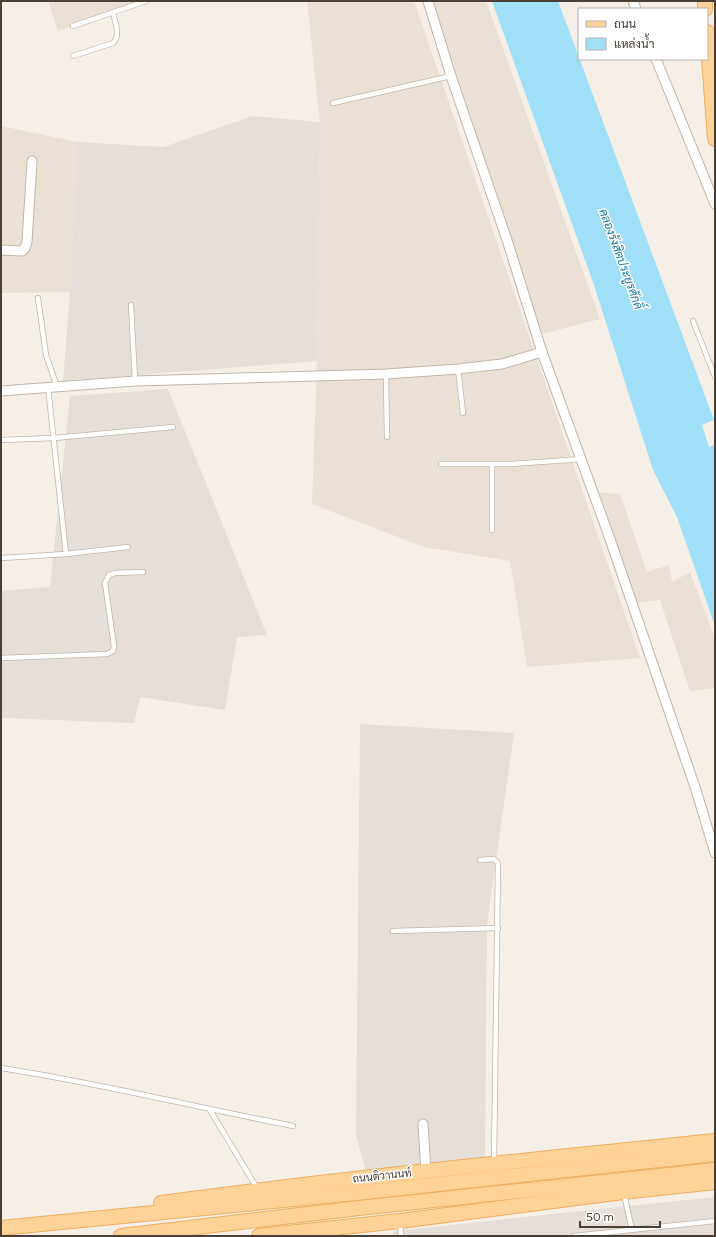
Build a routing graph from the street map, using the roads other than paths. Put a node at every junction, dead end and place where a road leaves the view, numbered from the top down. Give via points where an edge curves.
1 (146, 1) edge
2 (428, 1) edge
3 (113, 12) junction
4 (72, 26) dead end
5 (708, 45) edge
6 (73, 56) dead end
7 (656, 60) edge
8 (451, 76) junction
9 (333, 103) dead end
10 (715, 139) edge
11 (32, 161) dead end
12 (715, 204) edge
13 (1, 250) edge
14 (38, 298) dead end
15 (131, 305) dead end
16 (693, 321) dead end
17 (542, 352) junction
18 (458, 369) junction
19 (386, 374) junction
20 (715, 377) edge
21 (135, 381) junction
22 (52, 387) junction
23 (1, 391) edge
24 (463, 413) dead end
25 (173, 427) dead end
26 (387, 437) dead end
27 (54, 438) junction
28 (1, 440) edge
29 (582, 459) junction
30 (441, 464) dead end
31 (492, 464) junction
32 (492, 530) dead end
33 (128, 547) dead end
34 (66, 554) junction
35 (1, 558) edge
36 (143, 572) dead end
37 (1, 658) edge
38 (715, 852) edge
39 (480, 860) dead end
40 (498, 928) junction
41 (393, 931) dead end
42 (1, 1068) edge
43 (210, 1110) junction
44 (423, 1124) dead end
45 (293, 1126) dead end
46 (715, 1142) edge
47 (715, 1154) edge
48 (494, 1164) junction
49 (715, 1170) edge
50 (426, 1171) junction
51 (715, 1182) edge
52 (258, 1190) junction
53 (623, 1192) junction
54 (400, 1221) junction
55 (715, 1221) edge
56 (51, 1223) junction
57 (1, 1228) edge
58 (632, 1230) junction
59 (121, 1236) edge
60 (259, 1236) edge
61 (401, 1236) edge
62 (574, 1236) edge

1 - 3 lane
2 - 8 street
3 - 4 lane
3 - 6 lane via 116,40
5 - 10 main road
7 - 12 street
8 - 9 lane
8 - 17 street via 508,242
11 - 13 street via 27,242 22,251
14 - 22 lane
15 - 21 lane
16 - 20 lane
17 - 18 street via 502,364
17 - 29 street
18 - 19 street
18 - 24 lane
19 - 21 street
19 - 26 lane
21 - 22 street
22 - 23 street
22 - 27 lane
25 - 27 lane
27 - 28 lane
27 - 34 lane
29 - 31 lane
29 - 38 street
30 - 31 lane
31 - 32 lane
33 - 34 lane
34 - 35 lane
36 - 37 lane via 115,573 109,575 105,583 113,651 107,654
39 - 40 lane via 494,859 498,863
40 - 41 lane
40 - 48 lane
42 - 43 lane
43 - 45 lane
43 - 52 lane
44 - 50 street
46 - 48 main road, ถนนติวานนท์
47 - 56 main road, ถนนติวานนท์
48 - 50 main road, ถนนติวานนท์
49 - 59 main road
50 - 52 main road, ถนนติวานนท์
51 - 53 main road
52 - 56 main road, ถนนติวานนท์ via 105,1210
53 - 54 main road
53 - 58 lane
54 - 60 main road
54 - 61 lane
55 - 58 lane
56 - 57 main road, ถนนติวานนท์
58 - 62 lane

